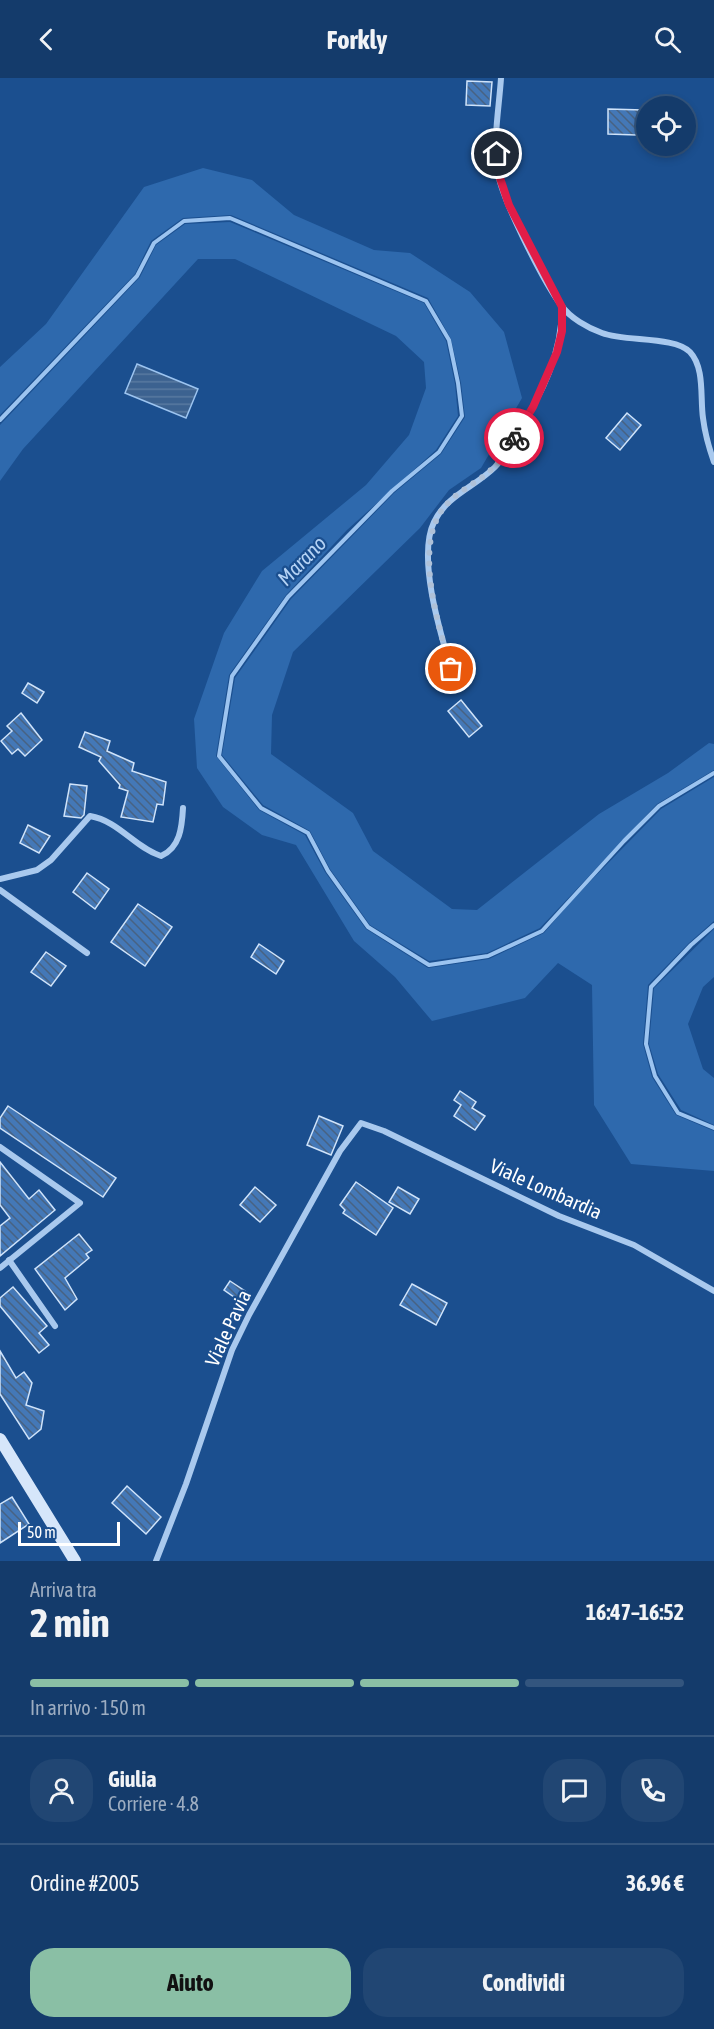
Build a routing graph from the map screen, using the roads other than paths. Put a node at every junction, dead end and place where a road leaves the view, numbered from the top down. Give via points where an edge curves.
1 (501, 78) edge
2 (562, 307) junction
3 (714, 462) edge
4 (451, 669) dead end
5 (183, 808) dead end
6 (0, 879) edge
7 (0, 890) edge
8 (87, 953) dead end
9 (361, 1123) joint
10 (0, 1147) edge
11 (9, 1260) junction
12 (0, 1268) edge
13 (714, 1291) edge
14 (55, 1326) dead end
15 (0, 1439) edge
16 (75, 1561) edge
17 (156, 1561) edge

1 - 2 street via 496,139 499,178
2 - 3 street via 578,321 602,333 670,342 689,351 699,370 703,423
2 - 4 street via 557,352 533,407 495,467 446,504 434,523 429,567
5 - 6 street via 178,840 161,856 148,852 115,825 90,816 37,870
7 - 8 street
9 - 13 street, Viale Lombardia via 559,1216 634,1245
9 - 17 street, Viale Pavia via 340,1151 232,1350
10 - 11 street via 80,1203
11 - 12 street
11 - 14 street
15 - 16 main road

